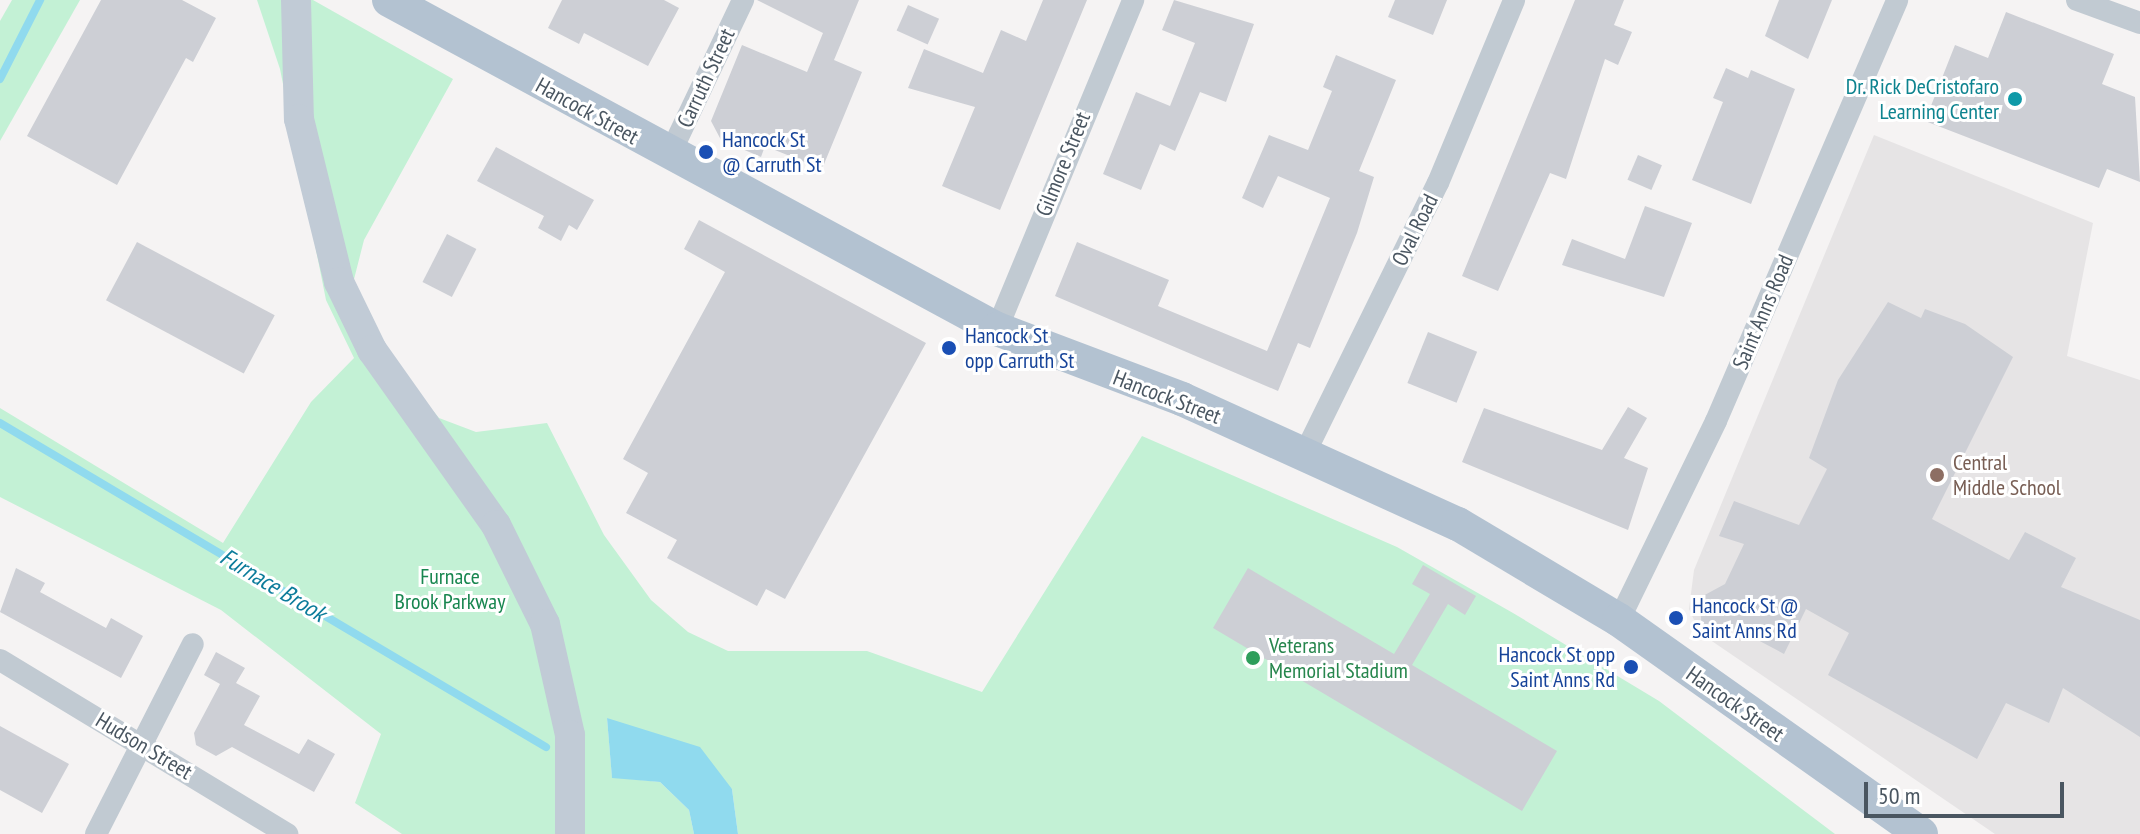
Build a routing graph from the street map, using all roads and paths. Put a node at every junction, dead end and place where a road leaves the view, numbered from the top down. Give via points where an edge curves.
1 (296, 0) edge
2 (389, 0) edge
3 (743, 0) edge
4 (1133, 0) edge
5 (1514, 0) edge
6 (1897, 0) edge
7 (2077, 0) edge
8 (2140, 23) edge
9 (669, 156) junction
10 (997, 329) junction
11 (1304, 455) junction
12 (1619, 620) junction
13 (193, 644) dead end
14 (0, 660) edge
15 (142, 744) junction
16 (96, 834) edge
17 (287, 834) edge
18 (570, 834) edge
19 (1921, 834) edge

1 - 18 main road via 299,119 339,282 372,350 496,525 545,624 570,735
2 - 9 main road, Hancock Street
3 - 9 street, Carruth Street
4 - 10 street, Gilmore Street
5 - 11 street, Oval Road via 1438,183
6 - 12 street, Saint Anns Road via 1716,421
7 - 8 street
9 - 10 main road, Hancock Street
10 - 11 main road, Hancock Street
11 - 12 main road, Hancock Street via 1458,524
12 - 19 main road, Hancock Street
13 - 15 street
14 - 15 street, Hudson Street
15 - 16 street
15 - 17 street, Hudson Street

